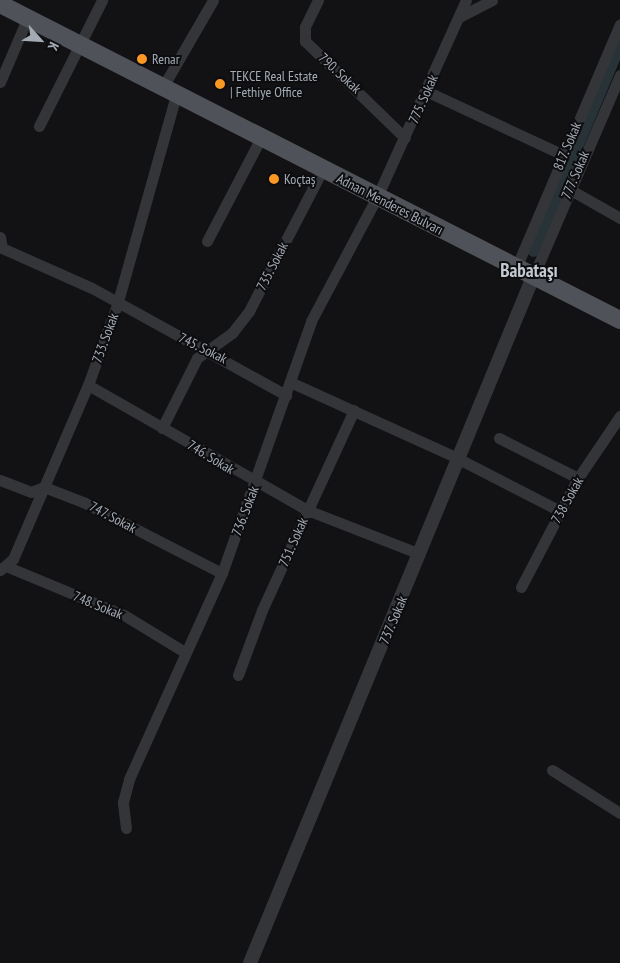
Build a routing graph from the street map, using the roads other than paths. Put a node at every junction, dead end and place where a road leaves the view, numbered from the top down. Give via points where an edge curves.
1 (102, 0) edge
2 (213, 0) edge
3 (318, 0) edge
4 (466, 0) edge
5 (492, 0) edge
6 (0, 4) edge
7 (0, 12) edge
8 (459, 17) junction
9 (27, 20) junction
10 (620, 24) edge
11 (79, 43) junction
12 (620, 75) edge
13 (0, 82) edge
14 (171, 88) junction
15 (616, 91) edge
16 (426, 92) junction
17 (39, 126) dead end
18 (262, 136) junction
19 (405, 138) junction
20 (563, 155) junction
21 (323, 169) junction
22 (569, 189) junction
23 (377, 197) junction
24 (620, 218) edge
25 (207, 241) dead end
26 (1, 246) edge
27 (516, 268) junction
28 (533, 277) junction
29 (117, 305) junction
30 (620, 320) edge
31 (206, 350) junction
32 (290, 382) junction
33 (88, 385) junction
34 (286, 394) junction
35 (354, 410) junction
36 (619, 422) edge
37 (162, 428) junction
38 (499, 438) dead end
39 (455, 457) junction
40 (578, 478) junction
41 (0, 480) edge
42 (256, 483) junction
43 (44, 487) junction
44 (307, 510) junction
45 (560, 511) junction
46 (420, 554) junction
47 (4, 568) edge
48 (222, 573) junction
49 (520, 587) dead end
50 (184, 651) junction
51 (238, 675) dead end
52 (552, 770) dead end
53 (620, 813) edge
54 (126, 828) dead end
55 (250, 963) edge

1 - 11 street
2 - 14 street, 733. Sokak
3 - 19 street, 790. Sokak via 304,27 305,40
4 - 8 street, 775. Sokak
5 - 8 street
6 - 9 main road, Adnan Menderes Bulvarı
7 - 9 main road, Adnan Menderes Bulvarı
8 - 16 street, 775. Sokak
9 - 11 main road, Adnan Menderes Bulvarı
9 - 13 street
10 - 20 street, 817. Sokak
11 - 14 main road, Adnan Menderes Bulvarı
11 - 17 street
12 - 15 street, 777. Sokak
14 - 18 main road, Adnan Menderes Bulvarı
14 - 29 street, 733. Sokak
15 - 22 street, 777. Sokak
16 - 19 street, 775. Sokak
16 - 20 street
18 - 21 main road, Adnan Menderes Bulvarı
18 - 25 street
19 - 23 street, 775. Sokak
20 - 27 street, 817. Sokak
21 - 23 main road, Adnan Menderes Bulvarı
21 - 31 street, 735. Sokak via 249,311 232,333
22 - 24 street
22 - 28 street, 777. Sokak
23 - 27 main road, Adnan Menderes Bulvarı
23 - 32 street, 736. Sokak via 310,321
26 - 29 street, 745. Sokak via 92,288
27 - 28 main road, Adnan Menderes Bulvarı
28 - 30 main road, Adnan Menderes Bulvarı
28 - 39 street, 737. Sokak
29 - 31 street, 745. Sokak
29 - 33 street, 733. Sokak
31 - 34 street, 745. Sokak
31 - 37 street
32 - 34 street, 736. Sokak
32 - 35 street
33 - 37 street, 746. Sokak
33 - 43 street, 733. Sokak
34 - 42 street, 736. Sokak
35 - 39 street
35 - 44 street, 751. Sokak
36 - 40 street, 738 Sokak
37 - 42 street, 746. Sokak
38 - 40 street
39 - 45 street
39 - 46 street, 737. Sokak
40 - 45 street, 738 Sokak
41 - 43 street, 747. Sokak via 31,492
42 - 44 street, 746. Sokak
42 - 48 street, 736. Sokak
43 - 47 street, 733. Sokak
43 - 48 street, 747. Sokak via 84,502
44 - 46 street, 746. Sokak
44 - 51 street, 751. Sokak
45 - 49 street, 738 Sokak
46 - 55 street, 737. Sokak
47 - 50 street, 748. Sokak via 124,615
48 - 50 street, 736. Sokak
50 - 54 street, 736. Sokak via 129,779 123,802
52 - 53 street

